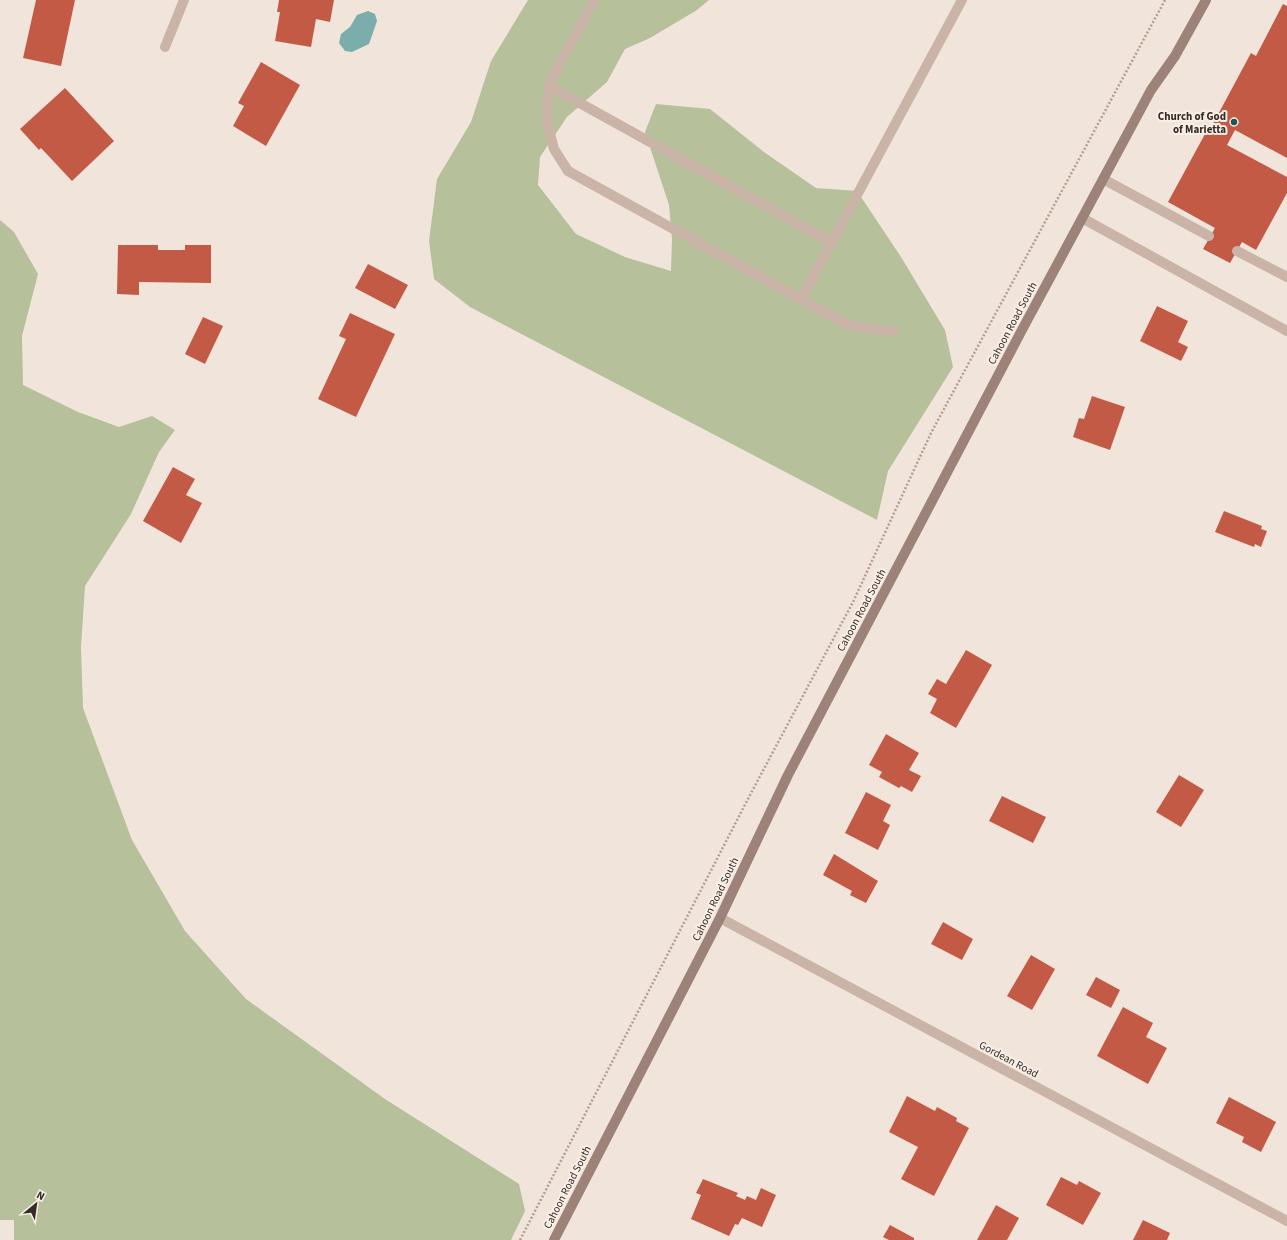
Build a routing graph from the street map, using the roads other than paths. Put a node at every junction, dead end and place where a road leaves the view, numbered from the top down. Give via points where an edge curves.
1 (184, 0) edge
2 (594, 0) edge
3 (962, 0) edge
4 (1206, 0) edge
5 (165, 47) dead end
6 (549, 86) junction
7 (1103, 179) junction
8 (1082, 218) junction
9 (1209, 236) dead end
10 (832, 242) junction
11 (1237, 252) dead end
12 (1287, 277) edge
13 (801, 299) junction
14 (1287, 331) edge
15 (894, 332) dead end
16 (720, 918) junction
17 (1287, 1221) edge
18 (554, 1240) edge

1 - 5 street
2 - 6 street
3 - 10 street
4 - 7 main road, Cahoon Road South via 1175,56 1151,90
6 - 10 street
6 - 13 street via 547,121 554,149 568,171
7 - 8 main road, Cahoon Road South
7 - 9 street
8 - 14 street
8 - 16 main road, Cahoon Road South via 788,775
10 - 13 street
11 - 12 street
13 - 15 street via 848,325
16 - 17 street, Gordean Road
16 - 18 main road, Cahoon Road South

